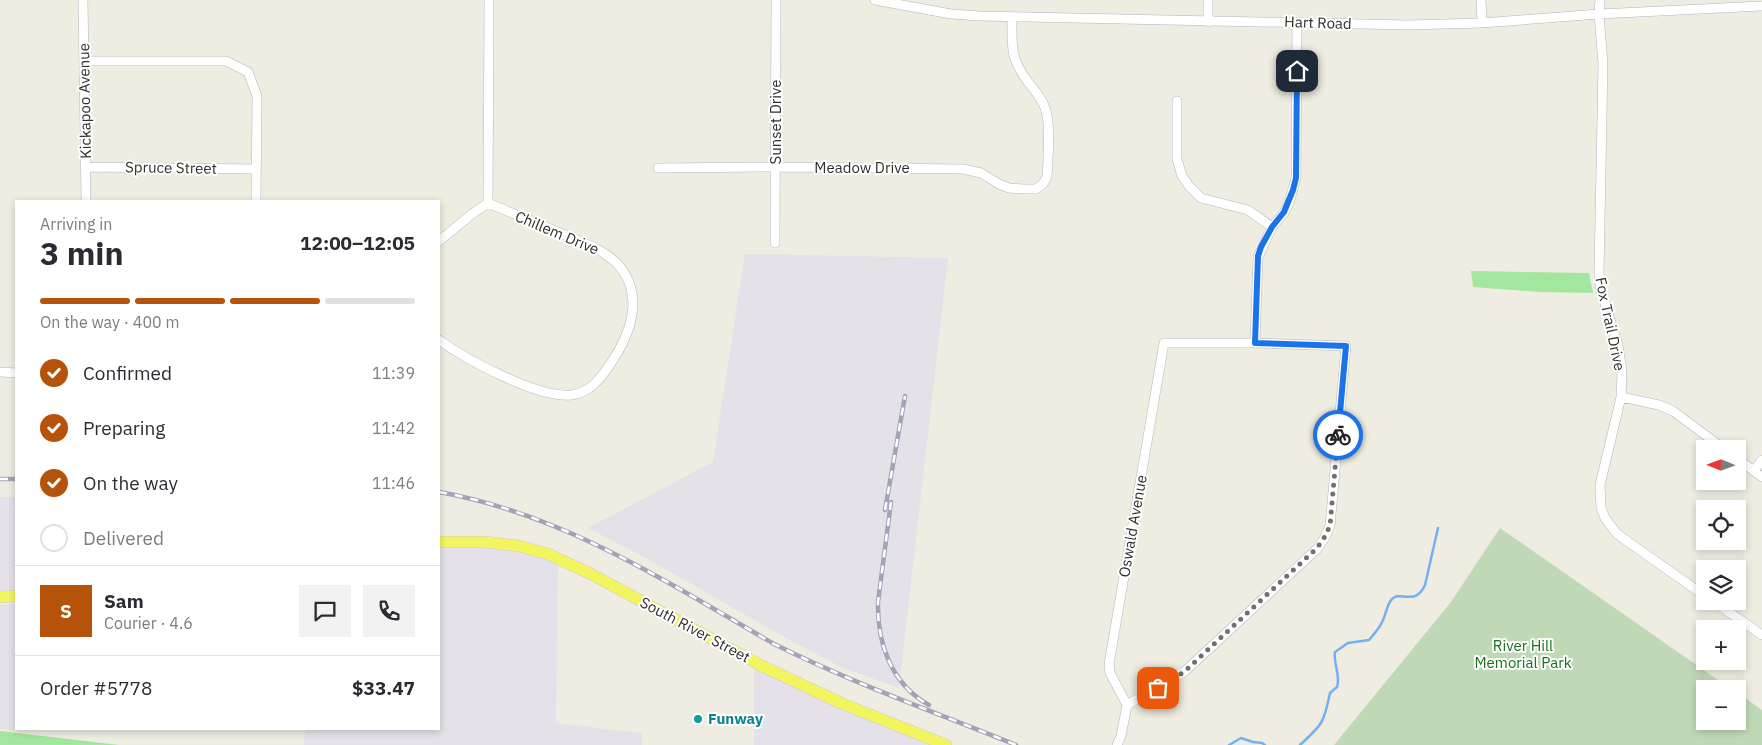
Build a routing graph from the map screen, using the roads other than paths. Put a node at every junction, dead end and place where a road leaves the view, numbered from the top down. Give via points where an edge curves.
1 (83, 0) edge
2 (489, 0) edge
3 (776, 0) edge
4 (874, 0) edge
5 (1208, 0) edge
6 (1481, 0) edge
7 (1600, 0) edge
8 (1762, 6) edge
9 (1599, 14) junction
10 (1012, 18) junction
11 (1208, 22) junction
12 (1297, 22) junction
13 (1482, 23) junction
14 (84, 61) junction
15 (1177, 101) dead end
16 (86, 167) junction
17 (776, 167) junction
18 (658, 168) dead end
19 (256, 169) junction
20 (86, 200) edge
21 (256, 200) edge
22 (488, 203) junction
23 (1272, 227) junction
24 (440, 240) edge
25 (775, 243) dead end
26 (440, 341) edge
27 (1255, 343) junction
28 (0, 372) edge
29 (15, 373) edge
30 (1621, 398) junction
31 (1712, 440) edge
32 (1762, 460) edge
33 (1746, 465) edge
34 (1758, 474) edge
35 (440, 542) edge
36 (1696, 590) edge
37 (15, 596) edge
38 (0, 597) edge
39 (1726, 610) edge
40 (1762, 635) edge
41 (1127, 705) junction
42 (946, 745) edge
43 (1117, 745) edge

1 - 14 street, Kickapoo Avenue
2 - 22 street
3 - 17 street, Sunset Drive
4 - 10 street, Hart Road via 951,14
5 - 11 street
6 - 13 street
7 - 9 street, Fox Trail Drive
8 - 9 street, Hart Road
9 - 13 street, Hart Road
9 - 30 street, Fox Trail Drive via 1603,64 1599,273 1601,291 1618,345 1622,371
10 - 11 street, Hart Road
10 - 17 street, Meadow Drive via 1014,60 1047,113 1047,177 1036,189 1009,188 972,170
11 - 12 street, Hart Road
12 - 13 street, Hart Road
12 - 23 street via 1296,178 1289,203
14 - 16 street, Kickapoo Avenue
14 - 19 street via 226,61 248,72 257,96
15 - 23 street via 1177,159 1189,186 1201,198 1248,210
16 - 19 street, Spruce Street
16 - 20 street, Kickapoo Avenue
17 - 18 street, Meadow Drive
17 - 25 street, Sunset Drive
19 - 21 street
22 - 24 street
22 - 26 street, Chillem Drive via 594,247 610,257 622,268 629,284 633,300 629,331 598,380 584,392 570,395 525,385
23 - 27 street via 1258,256
27 - 41 street, Oswald Avenue via 1164,343 1109,664 1110,673
27 - 41 street via 1346,346 1330,526 1317,548 1184,672
28 - 29 street
30 - 31 street via 1673,411
30 - 36 street, Fox Trail Drive via 1600,485 1601,508 1611,528
32 - 34 street
33 - 34 street
35 - 42 main road, South River Street via 485,542 548,554 762,666 843,704
37 - 38 main road
39 - 40 street
41 - 43 street via 1122,736

